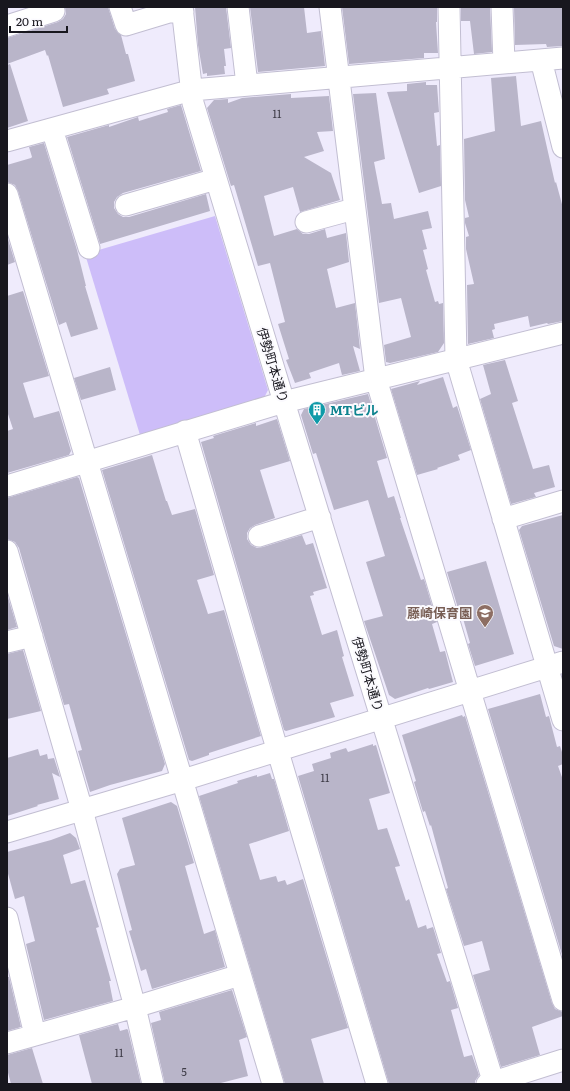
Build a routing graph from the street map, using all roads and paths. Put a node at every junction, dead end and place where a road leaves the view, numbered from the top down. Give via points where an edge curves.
1 (120, 7) edge
2 (238, 7) edge
3 (330, 7) edge
4 (449, 7) edge
5 (502, 7) edge
6 (182, 9) edge
7 (54, 11) dead end
8 (7, 26) edge
9 (563, 58) edge
10 (542, 60) junction
11 (504, 63) junction
12 (451, 67) junction
13 (338, 77) junction
14 (246, 85) junction
15 (192, 90) junction
16 (52, 128) junction
17 (7, 141) edge
18 (563, 147) edge
19 (216, 179) junction
20 (7, 194) edge
21 (126, 205) dead end
22 (354, 209) junction
23 (306, 222) dead end
24 (89, 248) dead end
25 (563, 333) edge
26 (456, 359) junction
27 (376, 378) junction
28 (284, 402) junction
29 (185, 431) junction
30 (87, 461) junction
31 (7, 486) edge
32 (563, 501) edge
33 (320, 517) junction
34 (503, 519) junction
35 (258, 536) dead end
36 (7, 551) edge
37 (32, 636) junction
38 (7, 642) edge
39 (555, 665) edge
40 (470, 691) junction
41 (382, 718) junction
42 (563, 720) edge
43 (278, 750) junction
44 (183, 780) junction
45 (82, 810) junction
46 (7, 832) edge
47 (7, 918) edge
48 (240, 975) junction
49 (563, 1000) edge
50 (135, 1007) junction
51 (35, 1035) junction
52 (7, 1043) edge
53 (563, 1060) edge
54 (491, 1083) edge
55 (153, 1084) edge
56 (272, 1084) edge
57 (377, 1084) edge

1 - 6 street via 126,25
2 - 14 street
3 - 13 street
4 - 12 street
5 - 11 street
6 - 15 street, 伊勢町本通り
7 - 8 street
9 - 10 street
10 - 11 street
10 - 18 street
11 - 12 street
12 - 13 street
12 - 26 street
13 - 14 street
13 - 22 street
14 - 15 street
15 - 16 street
15 - 19 street, 伊勢町本通り via 193,103
16 - 17 street
16 - 24 street
19 - 21 street
19 - 28 street, 伊勢町本通り
20 - 30 street
22 - 23 street
22 - 27 street
25 - 26 street
26 - 27 street
26 - 34 street
27 - 28 street
27 - 40 street
28 - 29 street
28 - 33 street, 伊勢町本通り
29 - 30 street
29 - 43 street
30 - 31 street
30 - 44 street
32 - 34 street
33 - 35 street
33 - 41 street, 伊勢町本通り
34 - 39 street
36 - 37 street
37 - 38 street
37 - 45 street
39 - 40 street
39 - 42 street
40 - 41 street
40 - 49 street
41 - 43 street
41 - 54 street, 伊勢町本通り
43 - 44 street
43 - 57 street
44 - 45 street
44 - 48 street
45 - 46 street
45 - 50 street
47 - 51 street
48 - 50 street
48 - 56 street
50 - 51 street
50 - 55 street
51 - 52 street
53 - 54 street

